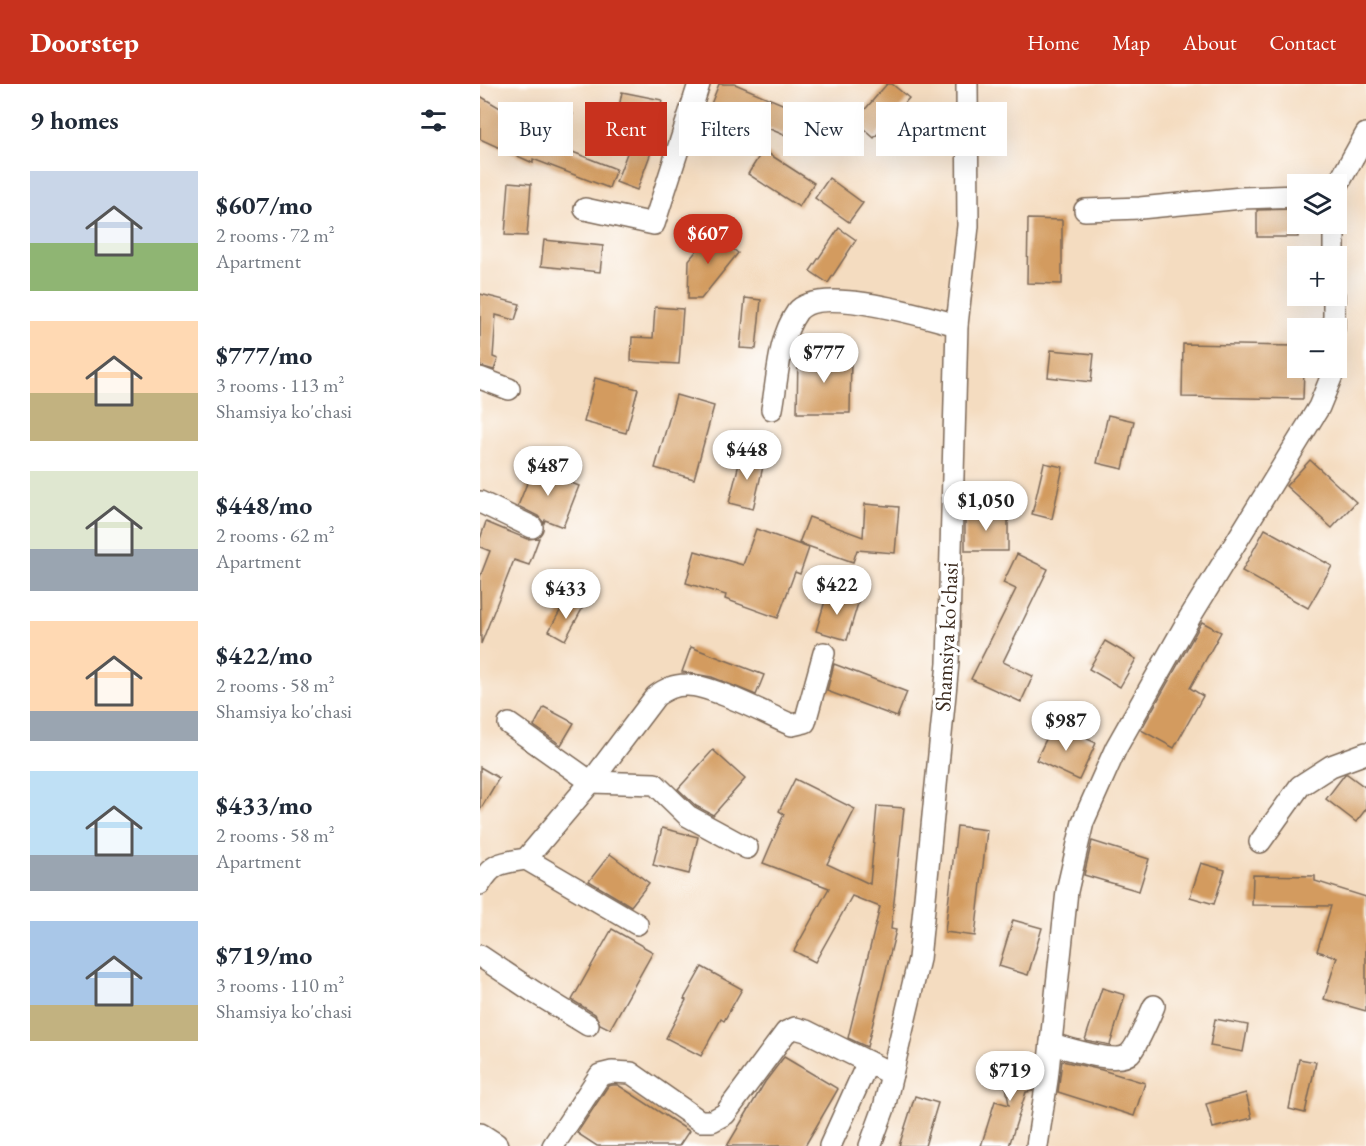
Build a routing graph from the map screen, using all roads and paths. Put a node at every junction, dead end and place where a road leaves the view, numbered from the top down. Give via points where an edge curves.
1 (699, 84) edge
2 (967, 84) edge
3 (1366, 134) edge
4 (1344, 174) edge
5 (1287, 196) edge
6 (585, 209) dead end
7 (1085, 210) dead end
8 (957, 325) junction
9 (480, 378) edge
10 (1331, 378) edge
11 (509, 389) dead end
12 (772, 410) dead end
13 (480, 502) edge
14 (532, 527) dead end
15 (824, 653) dead end
16 (509, 724) dead end
17 (1366, 753) edge
18 (591, 782) junction
19 (1260, 842) dead end
20 (747, 848) dead end
21 (526, 859) junction
22 (480, 884) edge
23 (637, 924) dead end
24 (480, 956) edge
25 (1154, 1006) dead end
26 (588, 1025) dead end
27 (1051, 1044) junction
28 (868, 1062) junction
29 (892, 1074) junction
30 (480, 1137) edge
31 (494, 1146) edge
32 (553, 1146) edge
33 (830, 1146) edge
34 (870, 1146) edge
35 (1037, 1146) edge

1 - 6 street via 654,224
2 - 8 street, Shamsiya ko'chasi via 968,226
3 - 4 street
5 - 7 street
8 - 12 street via 874,305 823,300 798,310 785,334
8 - 29 street, Shamsiya ko'chasi via 948,663 919,959
9 - 11 street
10 - 27 street via 1319,407 1190,617 1116,748 1083,822 1067,891
13 - 14 street
15 - 18 street via 805,722 792,725 705,688 687,684 668,687 656,696
16 - 18 street
17 - 19 street via 1331,766 1300,786
18 - 20 street via 655,784 688,816
18 - 21 street
21 - 22 street via 488,870
21 - 23 street
24 - 26 street
25 - 27 street via 1131,1053 1123,1058
27 - 35 street
28 - 29 street
28 - 32 street via 795,1028 786,1032 725,1114 712,1121 700,1121 631,1073 600,1075
28 - 33 street
29 - 34 street, Shamsiya ko'chasi
30 - 31 main road

